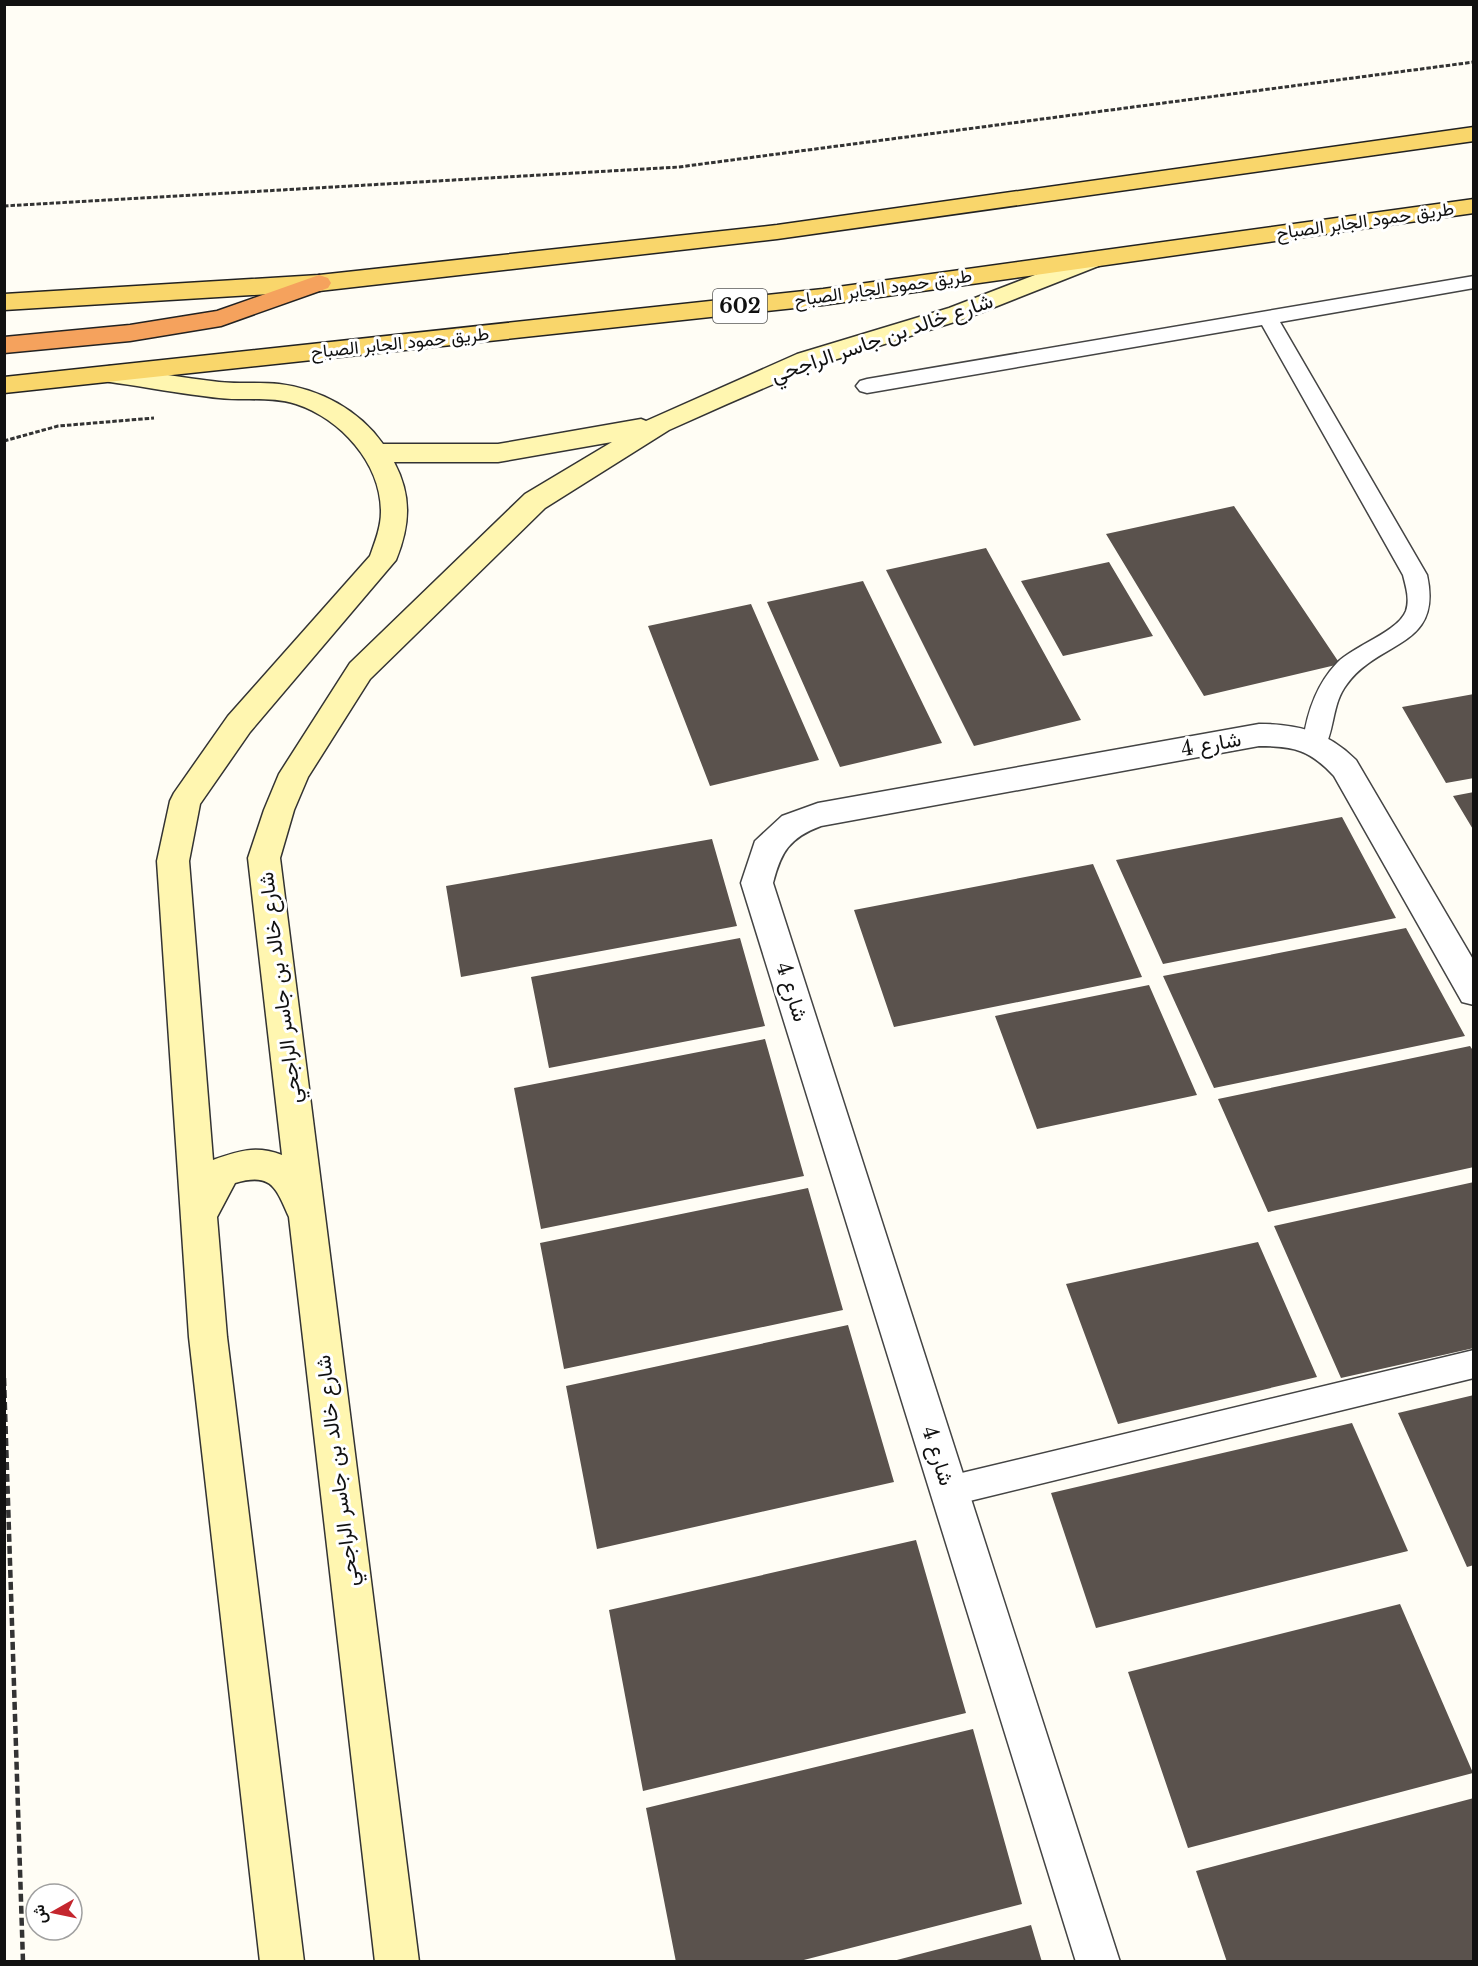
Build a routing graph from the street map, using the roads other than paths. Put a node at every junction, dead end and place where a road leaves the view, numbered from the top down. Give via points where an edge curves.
1 (1473, 134) edge
2 (1473, 206) edge
3 (1092, 260) junction
4 (1473, 282) edge
5 (319, 283) junction
6 (4, 302) edge
7 (1267, 316) junction
8 (4, 345) edge
9 (110, 374) junction
10 (4, 385) edge
11 (867, 386) dead end
12 (660, 424) junction
13 (378, 453) junction
14 (1315, 742) junction
15 (1473, 992) edge
16 (200, 1214) junction
17 (307, 1215) junction
18 (1473, 1364) edge
19 (950, 1491) junction
20 (282, 1962) edge
21 (396, 1962) edge
22 (1098, 1962) edge

1 - 5 main road via 777,232
2 - 3 main road, طريق حمود الجابر الصباح / 602
3 - 9 main road, طريق حمود الجابر الصباح / 602 via 824,297
3 - 12 street, شارع خالد بن جاسر الراجحي via 958,314 806,360
4 - 7 lane
5 - 6 main road
5 - 8 highway via 221,318 130,333
7 - 11 lane
7 - 14 lane via 1421,591 1420,608 1412,622 1349,666 1336,680 1319,714
9 - 10 main road, طريق حمود الجابر الصباح / 602
9 - 13 street via 309,399 342,418
12 - 13 street via 498,453
12 - 17 street, شارع خالد بن جاسر الراجحي via 535,501 360,671 294,774 264,858
13 - 16 street via 391,485 395,512 382,560 239,724 185,801 173,861
14 - 15 street, شارع 4 via 1345,768
14 - 19 street, شارع 4 via 1287,734 1259,735 818,815 793,824 766,850 758,883
16 - 17 street via 223,1172 246,1163 270,1165 289,1179
16 - 20 street via 208,1337
17 - 21 street, شارع خالد بن جاسر الراجحي
18 - 19 lane
19 - 22 street, شارع 4

